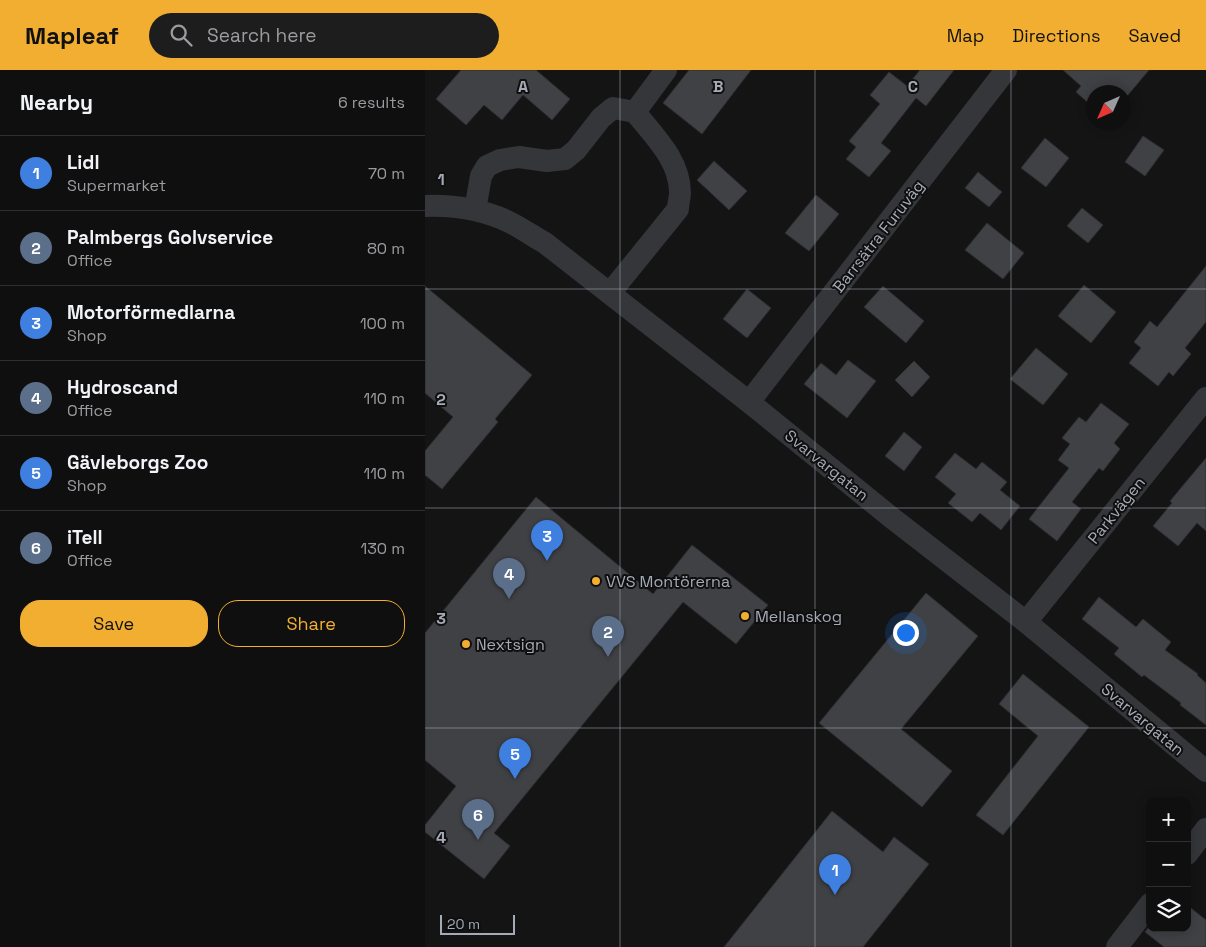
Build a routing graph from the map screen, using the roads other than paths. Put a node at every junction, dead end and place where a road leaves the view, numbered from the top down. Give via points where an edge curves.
1 (666, 70) edge
2 (1006, 70) edge
3 (635, 112) junction
4 (425, 206) edge
5 (475, 210) junction
6 (610, 293) junction
7 (1206, 398) edge
8 (749, 402) junction
9 (1026, 622) junction
10 (1206, 771) edge
11 (1206, 829) edge
12 (1191, 849) edge
13 (1146, 909) edge
14 (1117, 947) edge

1 - 3 street
2 - 8 street, Barrsätra Furuväg
3 - 5 street via 613,108 565,159 547,161 519,157 487,166 481,176
3 - 6 street via 672,161 680,193 678,208
4 - 5 street, Svarvargatan
5 - 6 street, Svarvargatan via 511,223 545,243
6 - 8 street, Svarvargatan
7 - 9 street, Parkvägen
8 - 9 street, Svarvargatan
9 - 10 street, Svarvargatan
11 - 12 street
13 - 14 street

